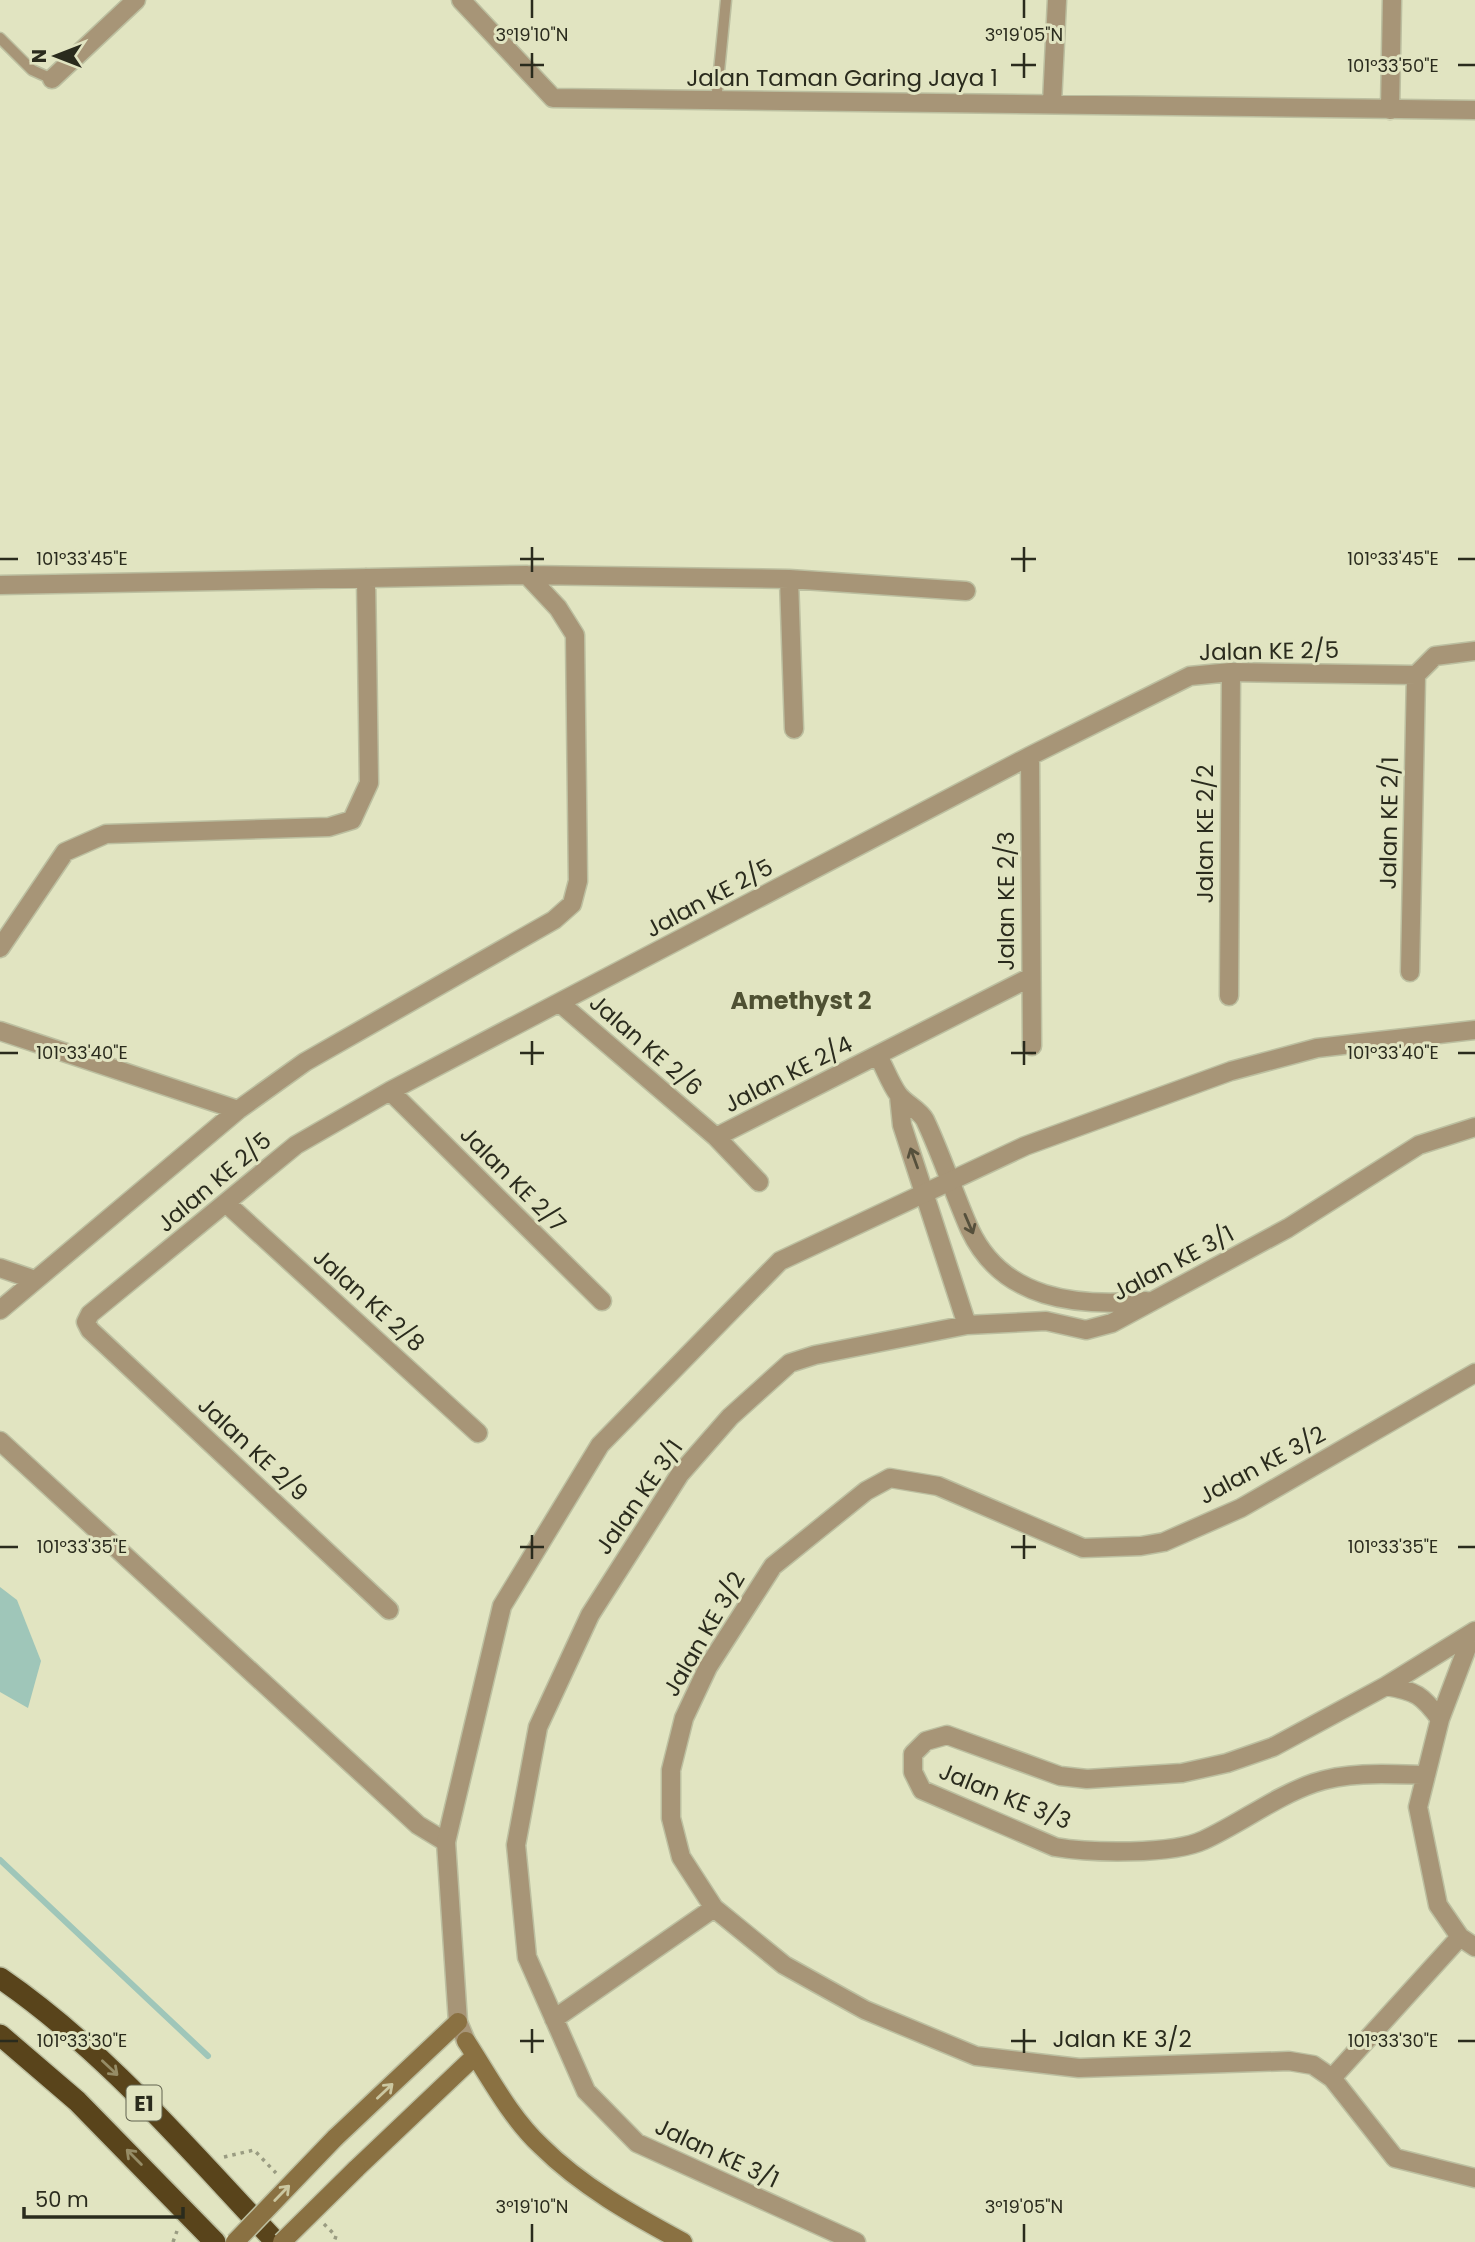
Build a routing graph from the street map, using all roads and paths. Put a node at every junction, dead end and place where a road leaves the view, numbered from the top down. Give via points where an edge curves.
1 (136, 0) edge
2 (461, 0) edge
3 (726, 0) edge
4 (1057, 0) edge
5 (1392, 0) edge
6 (0, 38) edge
7 (52, 79) joint
8 (716, 102) junction
9 (1052, 103) junction
10 (1390, 110) junction
11 (1475, 110) edge
12 (527, 575) junction
13 (366, 578) junction
14 (789, 579) junction
15 (0, 585) edge
16 (966, 591) dead end
17 (1475, 652) edge
18 (1231, 672) junction
19 (1416, 674) junction
20 (794, 729) dead end
21 (1030, 756) junction
22 (0, 948) edge
23 (1410, 972) dead end
24 (1031, 977) junction
25 (1229, 996) dead end
26 (561, 1004) junction
27 (1475, 1030) edge
28 (0, 1031) edge
29 (1032, 1046) dead end
30 (878, 1056) junction
31 (390, 1091) junction
32 (899, 1096) junction
33 (238, 1110) junction
34 (1475, 1127) edge
35 (716, 1138) junction
36 (952, 1181) junction
37 (759, 1182) dead end
38 (926, 1192) junction
39 (228, 1204) junction
40 (0, 1268) edge
41 (35, 1280) junction
42 (1157, 1300) junction
43 (603, 1301) dead end
44 (0, 1310) edge
45 (86, 1322) joint
46 (967, 1325) junction
47 (1475, 1373) edge
48 (478, 1433) dead end
49 (0, 1441) edge
50 (390, 1610) dead end
51 (1474, 1632) edge
52 (1387, 1686) junction
53 (1440, 1719) junction
54 (1426, 1775) junction
55 (446, 1842) junction
56 (713, 1908) junction
57 (1467, 1942) edge
58 (0, 1978) edge
59 (554, 2019) junction
60 (458, 2022) junction
61 (0, 2035) edge
62 (471, 2048) junction
63 (1332, 2078) junction
64 (1475, 2178) edge
65 (215, 2242) edge
66 (235, 2242) edge
67 (276, 2242) edge
68 (282, 2242) edge
69 (683, 2242) edge
70 (856, 2242) edge

1 - 7 street
2 - 8 street, Jalan Taman Garing Jaya 1 via 553,98
3 - 8 lane
4 - 9 street
5 - 10 street
6 - 7 lane via 32,70
8 - 9 street, Jalan Taman Garing Jaya 1
9 - 10 street, Jalan Taman Garing Jaya 1
10 - 11 street, Jalan Taman Garing Jaya 1
12 - 13 street
12 - 14 street
12 - 33 street via 558,608 575,635 578,881 572,904 554,920 304,1062
13 - 15 street
13 - 22 street via 369,783 352,820 329,827 106,834 86,841 65,852
14 - 16 street
14 - 20 street
17 - 19 street via 1435,656
18 - 19 street, Jalan KE 2/5
18 - 21 street, Jalan KE 2/5 via 1191,676
18 - 25 street, Jalan KE 2/2
19 - 23 street, Jalan KE 2/1
21 - 24 street, Jalan KE 2/3
21 - 26 street, Jalan KE 2/5
24 - 29 street, Jalan KE 2/3
24 - 30 street, Jalan KE 2/4
26 - 31 street, Jalan KE 2/5
26 - 35 street, Jalan KE 2/6
27 - 36 street via 1317,1048 1231,1071 1025,1146
28 - 33 street
30 - 32 street
30 - 35 street, Jalan KE 2/4
31 - 39 street, Jalan KE 2/5 via 296,1145
31 - 43 street, Jalan KE 2/7
32 - 36 street via 923,1116
38 -> 32 street via 902,1125
33 - 41 street
34 - 42 street, Jalan KE 3/1 via 1419,1145 1288,1228
35 - 37 street, Jalan KE 2/6
36 - 38 street
36 -> 42 street via 971,1231 992,1262 1017,1285 1110,1304
38 - 46 street
38 - 55 street via 780,1261 600,1445 502,1606
39 - 45 street, Jalan KE 2/5 via 90,1314
39 - 48 street, Jalan KE 2/8
40 - 41 street
41 - 44 street
42 - 46 street, Jalan KE 3/1 via 1112,1323 1086,1330 1046,1321
45 - 50 street, Jalan KE 2/9
46 - 59 street, Jalan KE 3/1 via 790,1363 730,1417 680,1474 590,1615 538,1727 516,1845 527,1957
47 - 56 street, Jalan KE 3/2 via 1241,1508 1164,1542 1083,1548 938,1486 890,1478 866,1490 773,1566 708,1667 684,1718 671,1770 671,1818 681,1857
49 - 55 street via 418,1825
51 - 52 street, Jalan KE 3/3
51 - 53 street
52 - 53 street via 1413,1690
52 - 54 street, Jalan KE 3/3 via 1273,1747 1182,1773 1087,1779 1060,1776 947,1735 926,1741 914,1754 913,1772 922,1790 1055,1847 1075,1851 1176,1849 1201,1841 1313,1783 1338,1777
53 - 54 street
54 - 57 street via 1418,1807 1438,1905
55 - 60 street
56 - 59 street
56 - 63 street, Jalan KE 3/2 via 784,1965 865,2010 976,2056 1079,2068 1289,2061 1313,2065
57 - 63 street
58 -> 67 highway, E1 via 112,2069
59 - 70 street, Jalan KE 3/1 via 586,2091 638,2143
60 - 62 street
66 -> 60 main road, bridge via 335,2138
65 -> 61 highway, E1 via 77,2101
62 - 68 main road, bridge
62 - 69 main road via 540,2146 632,2214
63 - 64 street, Jalan KE 3/2 via 1395,2158

